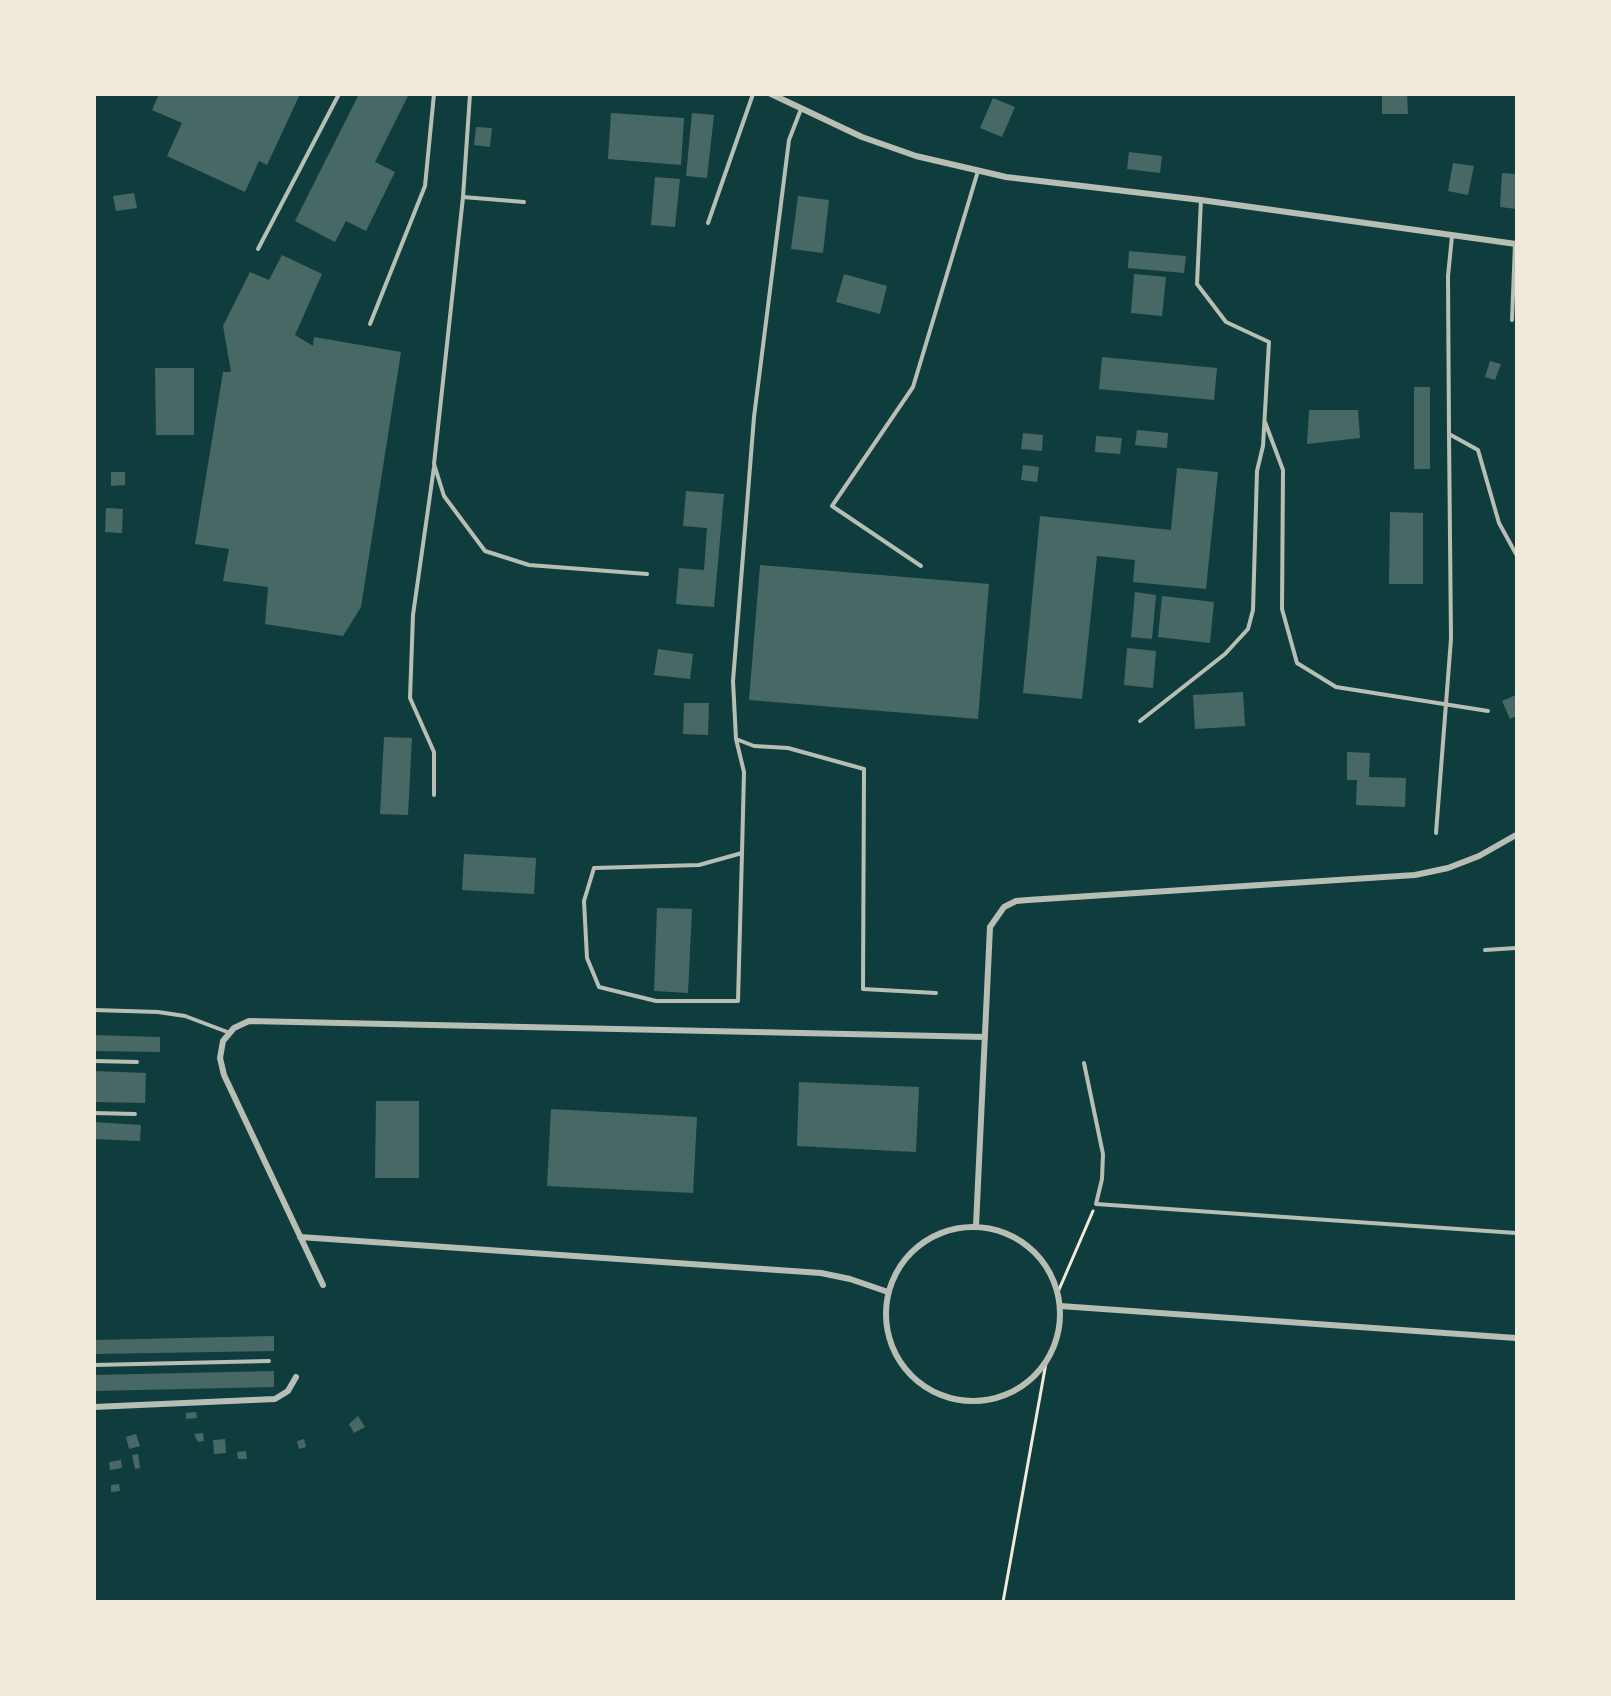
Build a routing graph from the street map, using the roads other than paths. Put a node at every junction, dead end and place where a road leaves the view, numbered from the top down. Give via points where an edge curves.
1 (339, 94) edge
2 (434, 94) edge
3 (470, 94) edge
4 (753, 94) edge
5 (771, 94) edge
6 (801, 109) junction
7 (978, 170) junction
8 (463, 197) junction
9 (1201, 200) junction
10 (524, 202) dead end
11 (708, 222) dead end
12 (1452, 236) junction
13 (1516, 244) edge
14 (258, 249) dead end
15 (1512, 321) dead end
16 (370, 324) dead end
17 (1264, 421) junction
18 (1449, 434) junction
19 (434, 464) junction
20 (1516, 554) edge
21 (921, 566) dead end
22 (647, 574) dead end
23 (1447, 704) junction
24 (1488, 711) dead end
25 (1140, 721) dead end
26 (735, 739) junction
27 (434, 795) dead end
28 (1436, 833) dead end
29 (1516, 835) edge
30 (742, 853) junction
31 (1516, 948) edge
32 (1485, 950) dead end
33 (936, 993) dead end
34 (94, 1010) edge
35 (230, 1033) junction
36 (985, 1037) junction
37 (94, 1061) edge
38 (137, 1062) dead end
39 (1084, 1063) dead end
40 (94, 1113) edge
41 (135, 1114) dead end
42 (976, 1226) junction
43 (1516, 1233) edge
44 (300, 1237) junction
45 (322, 1285) dead end
46 (888, 1292) junction
47 (1060, 1306) junction
48 (1516, 1338) edge
49 (269, 1361) dead end
50 (94, 1365) edge
51 (296, 1377) dead end
52 (94, 1407) edge

1 - 14 lane
2 - 16 lane via 425,186
3 - 8 lane
4 - 11 lane
5 - 6 street
6 - 7 street via 916,156
6 - 26 lane via 789,140 754,417 733,681
7 - 9 street via 1006,177
7 - 21 lane via 913,387 832,506
8 - 10 lane
8 - 19 lane
9 - 12 street
9 - 17 lane via 1197,284 1226,322 1269,342
12 - 13 street
12 - 18 lane via 1448,276
13 - 15 lane
17 - 23 lane via 1283,470 1282,609 1297,663 1336,687
17 - 25 lane via 1257,471 1253,610 1248,629 1225,654
18 - 20 lane via 1478,450 1498,523
18 - 23 lane via 1451,639
19 - 22 lane via 444,496 485,551 529,565
19 - 27 lane via 413,615 410,698 434,752
23 - 24 lane
23 - 28 lane
26 - 30 lane via 744,772
26 - 33 lane via 754,746 788,748 864,769 863,989
29 - 36 street via 1479,856 1415,875 1016,901 1000,912 990,927
30 - 30 lane via 699,865 594,868 584,900 587,958 599,987 656,1001 738,1001
31 - 32 lane
34 - 35 lane via 176,1015
35 - 36 street via 249,1021
35 - 44 street via 223,1041 220,1058 224,1075
36 - 42 street
37 - 38 lane
39 - 43 lane via 1103,1154 1096,1204
40 - 41 lane
42 - 46 street via 938,1233 906,1257
42 - 47 street via 1012,1236 1041,1259 1058,1292
44 - 45 street
44 - 46 street via 821,1273
46 - 47 street via 886,1326 898,1359 921,1385 953,1400 988,1401 1021,1387 1046,1363 1058,1336
47 - 48 street
49 - 50 lane
51 - 52 street via 288,1391 275,1399

